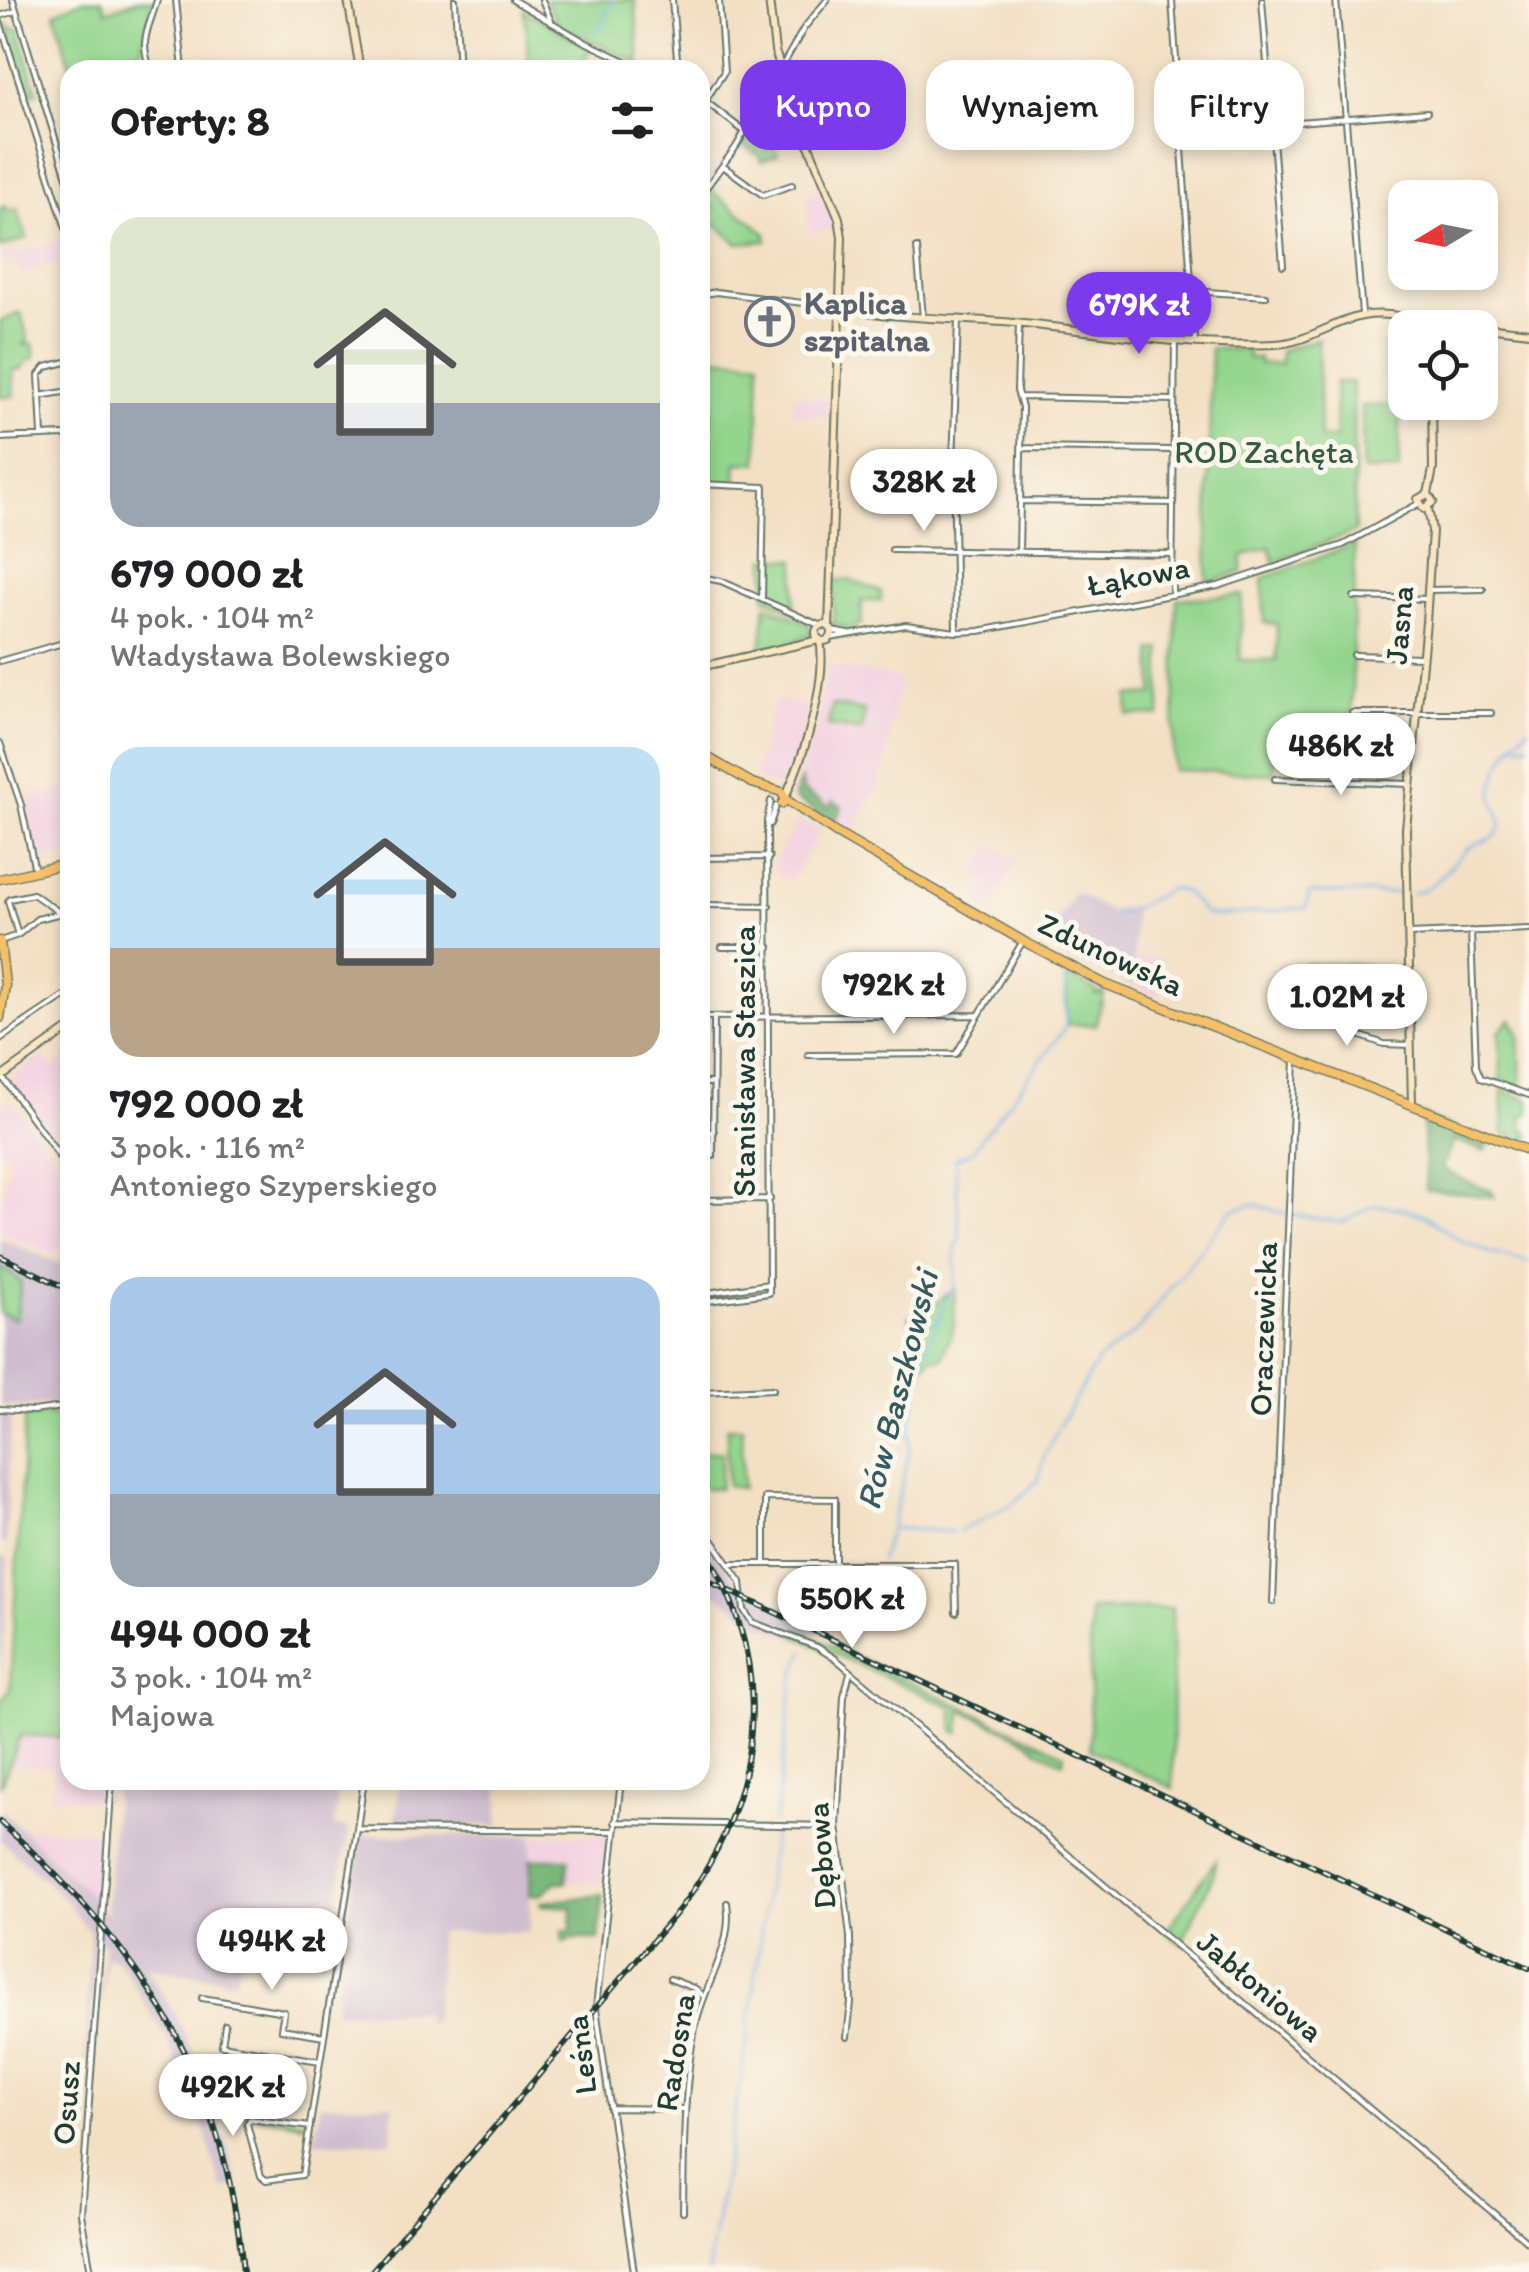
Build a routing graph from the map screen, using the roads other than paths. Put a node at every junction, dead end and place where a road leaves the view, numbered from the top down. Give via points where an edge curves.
1 (13, 0) edge
2 (156, 0) edge
3 (176, 0) edge
4 (348, 0) edge
5 (455, 0) edge
6 (514, 0) edge
7 (542, 0) edge
8 (672, 0) edge
9 (718, 0) edge
10 (769, 0) edge
11 (827, 0) edge
12 (1172, 0) edge
13 (1262, 0) edge
14 (1336, 0) edge
15 (544, 7) junction
16 (16, 11) junction
17 (536, 14) junction
18 (0, 19) edge
19 (552, 23) junction
20 (146, 60) edge
21 (182, 60) edge
22 (358, 60) edge
23 (459, 60) edge
24 (625, 60) edge
25 (677, 60) edge
26 (778, 60) edge
27 (786, 60) edge
28 (1176, 60) edge
29 (1267, 60) edge
30 (710, 90) edge
31 (710, 104) edge
32 (1427, 112) dead end
33 (1346, 119) junction
34 (1304, 122) edge
35 (740, 128) edge
36 (740, 139) edge
37 (813, 150) edge
38 (1181, 150) edge
39 (1274, 150) edge
40 (60, 154) edge
41 (722, 166) junction
42 (710, 182) edge
43 (792, 185) dead end
44 (60, 209) edge
45 (917, 248) dead end
46 (1283, 265) dead end
47 (1192, 291) junction
48 (710, 293) edge
49 (1266, 296) dead end
50 (840, 307) junction
51 (1362, 316) junction
52 (1388, 317) edge
53 (923, 318) junction
54 (958, 320) junction
55 (1019, 323) junction
56 (1498, 328) edge
57 (1529, 332) edge
58 (1176, 340) junction
59 (1195, 341) junction
60 (60, 364) edge
61 (60, 393) edge
62 (39, 396) junction
63 (1020, 397) junction
64 (1174, 400) junction
65 (1433, 420) edge
66 (42, 436) junction
67 (60, 437) edge
68 (0, 438) edge
69 (1020, 448) junction
70 (1174, 450) junction
71 (710, 484) edge
72 (1428, 494) junction
73 (1020, 501) junction
74 (1173, 503) junction
75 (1418, 504) junction
76 (1428, 508) junction
77 (892, 550) dead end
78 (955, 552) junction
79 (1019, 552) junction
80 (1172, 554) junction
81 (710, 579) edge
82 (1483, 589) dead end
83 (1428, 594) junction
84 (1172, 596) junction
85 (1354, 598) dead end
86 (762, 600) junction
87 (956, 632) junction
88 (823, 633) junction
89 (60, 644) edge
90 (1354, 654) dead end
91 (1422, 657) junction
92 (0, 661) edge
93 (710, 665) edge
94 (1352, 713) dead end
95 (1491, 714) dead end
96 (1416, 715) junction
97 (0, 743) edge
98 (710, 759) edge
99 (1275, 779) dead end
100 (1410, 784) junction
101 (778, 798) junction
102 (769, 857) junction
103 (710, 858) edge
104 (60, 865) edge
105 (35, 871) junction
106 (0, 879) edge
107 (710, 905) edge
108 (769, 906) junction
109 (60, 912) joint
110 (1529, 929) edge
111 (1471, 931) junction
112 (1409, 934) junction
113 (18, 935) junction
114 (0, 941) edge
115 (1023, 941) junction
116 (722, 947) dead end
117 (770, 948) junction
118 (1360, 986) dead end
119 (60, 999) edge
120 (710, 1016) edge
121 (714, 1016) junction
122 (978, 1016) junction
123 (770, 1017) junction
124 (0, 1018) edge
125 (60, 1037) edge
126 (0, 1039) edge
127 (1412, 1044) junction
128 (808, 1054) dead end
129 (1295, 1059) junction
130 (1, 1076) edge
131 (710, 1083) edge
132 (714, 1083) junction
133 (1529, 1095) edge
134 (1412, 1105) junction
135 (710, 1132) edge
136 (714, 1132) junction
137 (1529, 1151) edge
138 (713, 1156) dead end
139 (59, 1157) edge
140 (770, 1199) junction
141 (710, 1200) edge
142 (769, 1284) junction
143 (710, 1293) edge
144 (710, 1301) edge
145 (773, 1389) dead end
146 (710, 1392) edge
147 (60, 1407) edge
148 (0, 1410) edge
149 (710, 1536) edge
150 (729, 1564) junction
151 (765, 1564) junction
152 (835, 1564) junction
153 (1273, 1601) dead end
154 (956, 1612) dead end
155 (850, 1673) junction
156 (111, 1790) edge
157 (363, 1790) edge
158 (619, 1790) edge
159 (614, 1822) junction
160 (837, 1826) junction
161 (358, 1829) junction
162 (613, 1832) junction
163 (727, 1903) dead end
164 (670, 1979) dead end
165 (702, 1994) junction
166 (202, 1998) dead end
167 (225, 2025) dead end
168 (324, 2036) junction
169 (847, 2037) dead end
170 (320, 2061) junction
171 (610, 2108) junction
172 (686, 2109) junction
173 (310, 2128) junction
174 (683, 2212) dead end
175 (1529, 2243) edge
176 (90, 2270) edge
177 (634, 2272) edge

1 - 16 street
2 - 20 street via 143,40
3 - 21 street
4 - 22 street
5 - 23 street
6 - 17 street
7 - 15 street
8 - 25 street
9 - 30 street via 724,72
10 - 26 street, Stanisława Staszica
11 - 27 street
12 - 28 street
13 - 29 street
14 - 33 street
15 - 17 street
15 - 19 street
16 - 18 street
16 - 40 street
17 - 19 street
18 - 44 street
19 - 24 street
31 - 35 street
32 - 33 street
33 - 34 street
33 - 51 street
36 - 41 street
37 - 50 street, Stanisława Staszica via 839,218
38 - 47 street
39 - 46 street
41 - 42 street
41 - 43 street via 763,195
45 - 53 street
47 - 49 street
47 - 59 street
48 - 50 street
50 - 53 street
50 - 88 street, Stanisława Staszica
51 - 52 street
51 - 59 street via 1282,344
53 - 54 street
54 - 55 street
54 - 78 street
55 - 58 street
55 - 63 street
56 - 57 street
58 - 59 street
58 - 64 street
60 - 62 street via 42,369
61 - 62 street
62 - 66 street
63 - 64 street
63 - 69 street
64 - 70 street
65 - 72 street
66 - 67 street
66 - 68 street
69 - 70 street
69 - 73 street
70 - 74 street
71 - 86 street via 764,487
72 - 75 street
72 - 76 street, Jasna
73 - 74 street
73 - 79 street
74 - 80 street
75 - 76 street
75 - 84 street, Łąkowa via 1335,548
76 - 83 street, Jasna
77 - 78 street
78 - 79 street
78 - 87 street
79 - 80 street
80 - 84 street
81 - 86 street
82 - 83 street
83 - 85 street
83 - 91 street, Jasna
84 - 87 street, Łąkowa
86 - 88 street
87 - 88 street, Łąkowa via 906,626
88 - 93 street, Łąkowa via 795,647
88 - 101 street, Stanisława Staszica via 806,748
89 - 92 street
90 - 91 street
91 - 96 street, Jasna
94 - 96 street
95 - 96 street
96 - 100 street, Jasna
97 - 105 street
98 - 101 main road, Zdunowska
99 - 100 street
100 - 112 street, Jasna
101 - 102 street, Stanisława Staszica
101 - 115 main road, Zdunowska
102 - 103 street
102 - 108 street, Stanisława Staszica
104 - 105 main road
105 - 106 main road
107 - 108 street
108 - 117 street, Stanisława Staszica
109 - 113 street
109 - 113 street via 32,894 10,898
110 - 111 street
111 - 112 street
111 - 133 street via 1476,1066 1481,1078
112 - 127 street, Jasna
113 - 114 street
114 - 124 main road
115 - 122 street
115 - 129 main road, Zdunowska via 1104,984
116 - 117 street
117 - 123 street, Stanisława Staszica
118 - 127 street via 1355,1034
119 - 126 street
120 - 121 street
121 - 123 street
121 - 132 street
122 - 123 street
122 - 128 street via 956,1054
123 - 140 street, Stanisława Staszica
125 - 130 street
127 - 134 street, Jasna
129 - 134 main road, Zdunowska
129 - 153 street, Oraczewicka
130 - 139 street
131 - 132 street
132 - 136 street
134 - 137 main road, Zdunowska
135 - 136 street
136 - 138 street
140 - 141 street
140 - 142 street, Stanisława Staszica
142 - 143 street
142 - 144 street, Stanisława Staszica via 769,1293
145 - 146 street
147 - 148 street
149 - 150 street, Jabłoniowa
150 - 151 street
150 - 155 street, Jabłoniowa via 752,1622 817,1647
151 - 152 street
151 - 152 street via 766,1498 835,1499
152 - 154 street via 956,1564
155 - 160 street, Dębowa
155 - 175 street, Jabłoniowa
156 - 176 street, Osusz via 81,2214
157 - 161 street
158 - 159 street, Leśna
159 - 160 street
159 - 162 street, Leśna
160 - 169 street, Dębowa via 850,1937
161 - 162 street
161 - 168 street
162 - 171 street, Leśna via 596,1996
163 - 165 street, Radosna via 727,1934
164 - 165 street
165 - 172 street, Radosna
166 - 168 street via 284,2012 281,2029
167 - 170 street via 222,2046
168 - 170 street
170 - 173 street
171 - 172 street
171 - 177 street, Leśna
172 - 174 street, Radosna
173 - 173 street via 302,2175 261,2176 250,2119

